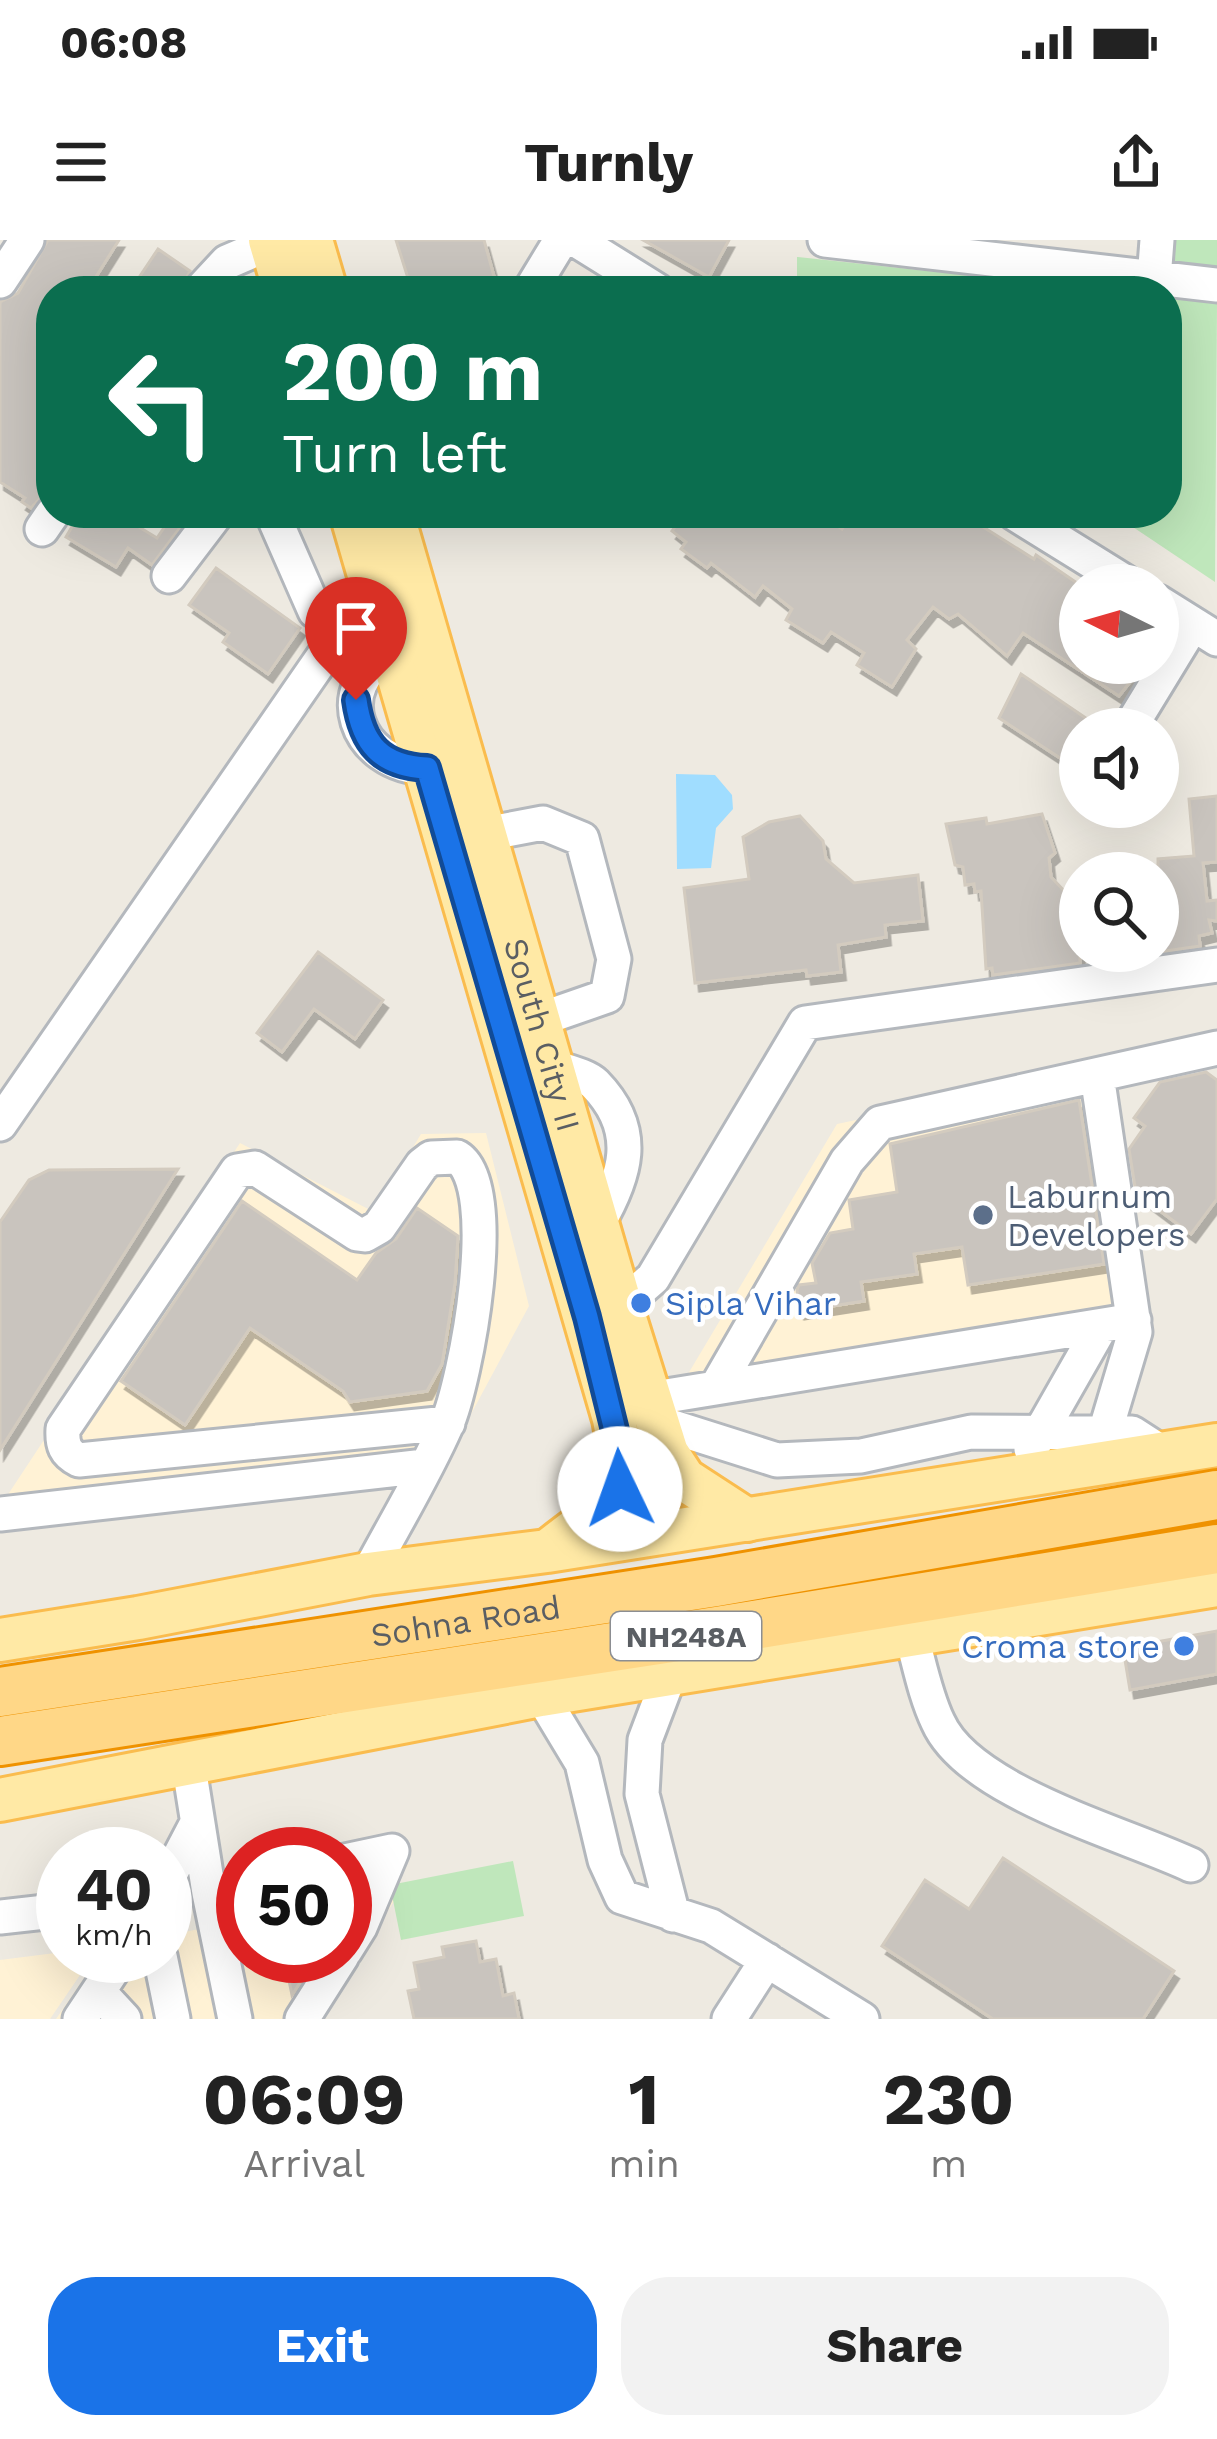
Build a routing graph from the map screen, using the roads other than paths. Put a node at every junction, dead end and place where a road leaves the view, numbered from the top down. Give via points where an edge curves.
1 (27, 240) edge
2 (561, 240) edge
3 (576, 240) edge
4 (825, 240) edge
5 (1157, 240) edge
6 (284, 241) edge
7 (214, 276) edge
8 (285, 276) edge
9 (313, 276) edge
10 (539, 276) edge
11 (634, 276) edge
12 (1129, 276) edge
13 (1154, 276) edge
14 (0, 281) edge
15 (1182, 282) edge
16 (1217, 285) edge
17 (206, 528) edge
18 (279, 528) edge
19 (356, 528) edge
20 (1038, 528) edge
21 (398, 532) edge
22 (1096, 564) edge
23 (169, 576) dead end
24 (372, 582) junction
25 (315, 611) dead end
26 (1179, 615) edge
27 (1205, 632) edge
28 (1145, 708) edge
29 (484, 834) junction
30 (1217, 964) edge
31 (538, 1020) junction
32 (1217, 1048) edge
33 (1097, 1075) junction
34 (17, 1076) edge
35 (0, 1124) edge
36 (604, 1311) junction
37 (1134, 1320) junction
38 (1100, 1328) junction
39 (717, 1386) junction
40 (652, 1411) junction
41 (448, 1423) junction
42 (1039, 1434) junction
43 (1217, 1445) edge
44 (1099, 1451) junction
45 (425, 1466) junction
46 (1015, 1477) junction
47 (1217, 1495) edge
48 (0, 1514) edge
49 (747, 1520) junction
50 (1217, 1549) edge
51 (548, 1551) junction
52 (368, 1574) junction
53 (1217, 1585) edge
54 (911, 1634) junction
55 (0, 1640) edge
56 (670, 1674) junction
57 (0, 1691) edge
58 (541, 1696) junction
59 (0, 1742) edge
60 (188, 1762) junction
61 (0, 1800) edge
62 (648, 1820) junction
63 (197, 1823) junction
64 (597, 1827) junction
65 (192, 1833) edge
66 (372, 1855) edge
67 (1191, 1864) dead end
68 (216, 1891) edge
69 (209, 1893) junction
70 (372, 1898) edge
71 (36, 1913) edge
72 (674, 1915) junction
73 (0, 1917) edge
74 (767, 1960) junction
75 (165, 1983) edge
76 (324, 1983) edge
77 (89, 2006) edge
78 (124, 2019) edge
79 (172, 2019) edge
80 (235, 2019) edge
81 (302, 2019) edge
82 (729, 2019) edge
83 (862, 2019) edge

1 - 14 street
2 - 10 street
3 - 11 street
4 - 12 street
5 - 13 street
6 - 7 street via 227,262
6 - 8 main road
6 - 9 main road
15 - 16 street
17 - 23 street
18 - 25 street
19 - 24 main road, South City II
20 - 22 street
21 - 24 street
21 - 29 main road, South City II
24 - 34 street
24 - 36 main road, South City II
26 - 27 street
27 - 28 street
29 - 31 main road, South City II
29 - 31 street via 543,823 582,838 614,959 607,996
30 - 36 street via 805,1023 653,1278
31 - 36 main road, South City II via 597,1225
32 - 33 street
33 - 37 street
33 - 39 street via 880,1123 847,1161
34 - 35 street
36 - 40 main road, South City II
36 - 51 main road, South City II via 620,1489
37 - 38 street
37 - 44 street
38 - 39 street
38 - 42 street
39 - 40 street
40 - 42 street via 777,1460 861,1456 971,1432
40 - 49 main road, South City II via 684,1479
41 - 41 street via 471,1324 479,1221 472,1172 445,1156 422,1165 365,1235 255,1168 237,1171 63,1429 62,1442 79,1460
41 - 45 street
42 - 44 street
42 - 46 street
43 - 44 main road via 1166,1454
44 - 46 main road
45 - 48 street
45 - 52 street
46 - 49 main road
47 - 57 highway, Sohna Road / NH248A via 716,1582
49 - 51 main road
50 - 59 highway, Sohna Road / NH248A
51 - 52 main road
52 - 55 main road
53 - 54 main road
54 - 56 main road
54 - 67 street via 939,1726 974,1766 1021,1795
56 - 58 main road
56 - 62 street via 645,1740 641,1794
58 - 60 main road
58 - 64 street via 582,1763
60 - 61 main road
60 - 63 street
62 - 64 street
62 - 72 street
63 - 65 street
63 - 69 street
64 - 72 street via 622,1897
66 - 70 street via 392,1850
68 - 69 street
69 - 80 street
71 - 73 street
72 - 74 street via 711,1926
74 - 82 street
74 - 83 street
75 - 79 street
76 - 81 street
77 - 78 street

